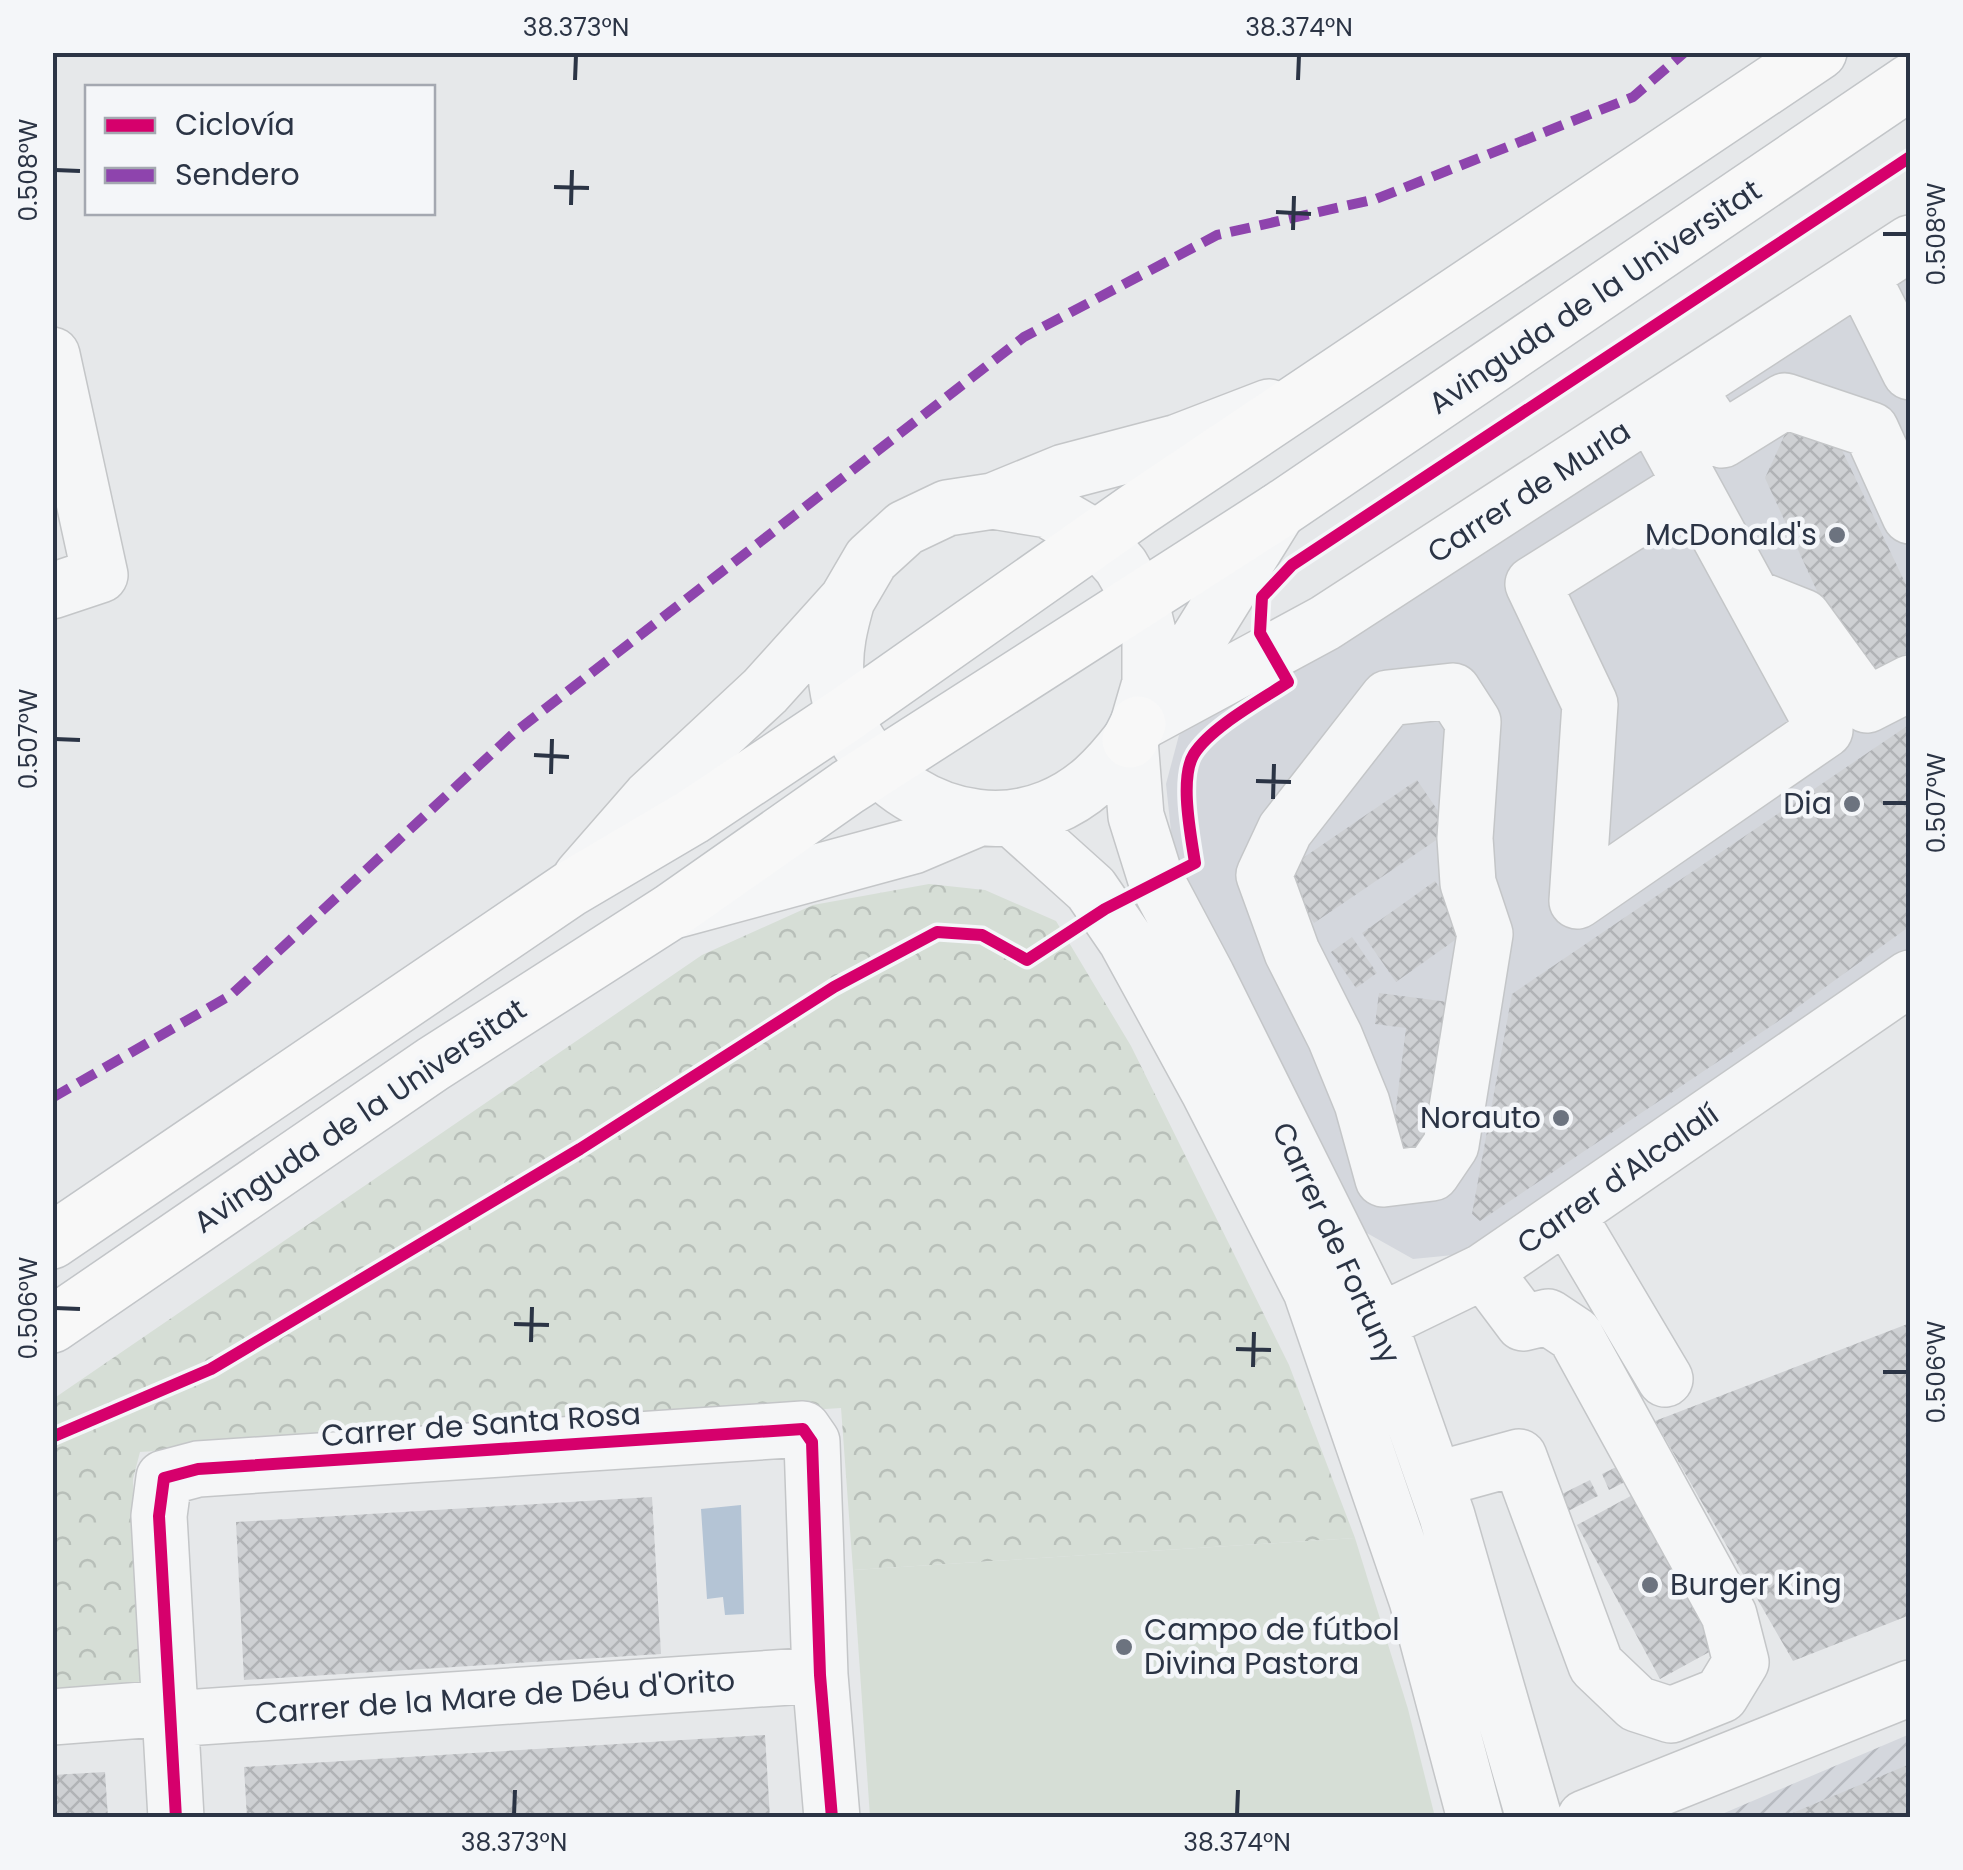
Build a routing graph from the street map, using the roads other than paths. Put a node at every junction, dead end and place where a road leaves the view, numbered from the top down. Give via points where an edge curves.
1 (1818, 52) edge
2 (1910, 82) edge
3 (1910, 102) edge
4 (1769, 178) junction
5 (1910, 243) edge
6 (1862, 276) junction
7 (52, 355) edge
8 (1910, 372) edge
9 (1319, 388) junction
10 (1670, 402) junction
11 (1692, 485) junction
12 (993, 501) junction
13 (1278, 511) junction
14 (1910, 516) edge
15 (1096, 538) junction
16 (52, 590) edge
17 (1752, 596) junction
18 (1140, 598) junction
19 (847, 600) junction
20 (1910, 683) edge
21 (1388, 698) joint
22 (845, 715) junction
23 (1134, 732) junction
24 (878, 768) junction
25 (996, 818) junction
26 (570, 889) junction
27 (670, 912) junction
28 (1910, 978) edge
29 (1567, 1214) junction
30 (52, 1241) edge
31 (1484, 1271) junction
32 (1310, 1291) junction
33 (1379, 1322) junction
34 (52, 1324) edge
35 (1664, 1379) dead end
36 (1435, 1480) junction
37 (820, 1675) junction
38 (1910, 1688) edge
39 (170, 1714) junction
40 (52, 1716) edge
41 (176, 1818) edge
42 (832, 1818) edge
43 (1475, 1818) edge
44 (1534, 1818) edge
45 (1585, 1818) edge

1 - 9 main road, Avinguda de la Universitat
2 - 4 main road, Avinguda de la Universitat
3 - 4 street
4 - 13 main road, Avinguda de la Universitat
5 - 6 street, Carrer de Murla
6 - 8 street
6 - 10 street, Carrer de Murla
7 - 16 street via 100,575
9 - 12 street, Avinguda de la Universitat
9 - 15 main road, Avinguda de la Universitat
10 - 11 street
10 - 14 street via 1722,440 1786,402 1871,430
10 - 23 street, Carrer de Murla via 1325,623
11 - 17 street
11 - 17 street via 1533,584 1590,704 1577,900 1824,730
12 - 15 street, Avinguda de la Universitat via 1048,510
12 - 19 street, Avinguda de la Universitat via 947,508 905,528 870,559
13 - 18 main road, Avinguda de la Universitat
13 - 23 street, Avinguda de la Universitat
15 - 18 street, Avinguda de la Universitat
15 - 22 main road, Avinguda de la Universitat
17 - 20 street via 1803,617 1867,705
18 - 23 street, Avinguda de la Universitat via 1150,682
18 - 24 main road, Avinguda de la Universitat
19 - 22 street, Avinguda de la Universitat via 836,677
19 - 26 street, Avinguda de la Universitat via 765,691 650,798
21 - 21 street via 1285,830 1264,875 1362,1103 1383,1179 1432,1173 1451,1145 1485,934 1468,882 1465,838 1474,722 1453,691
22 - 24 street, Avinguda de la Universitat
22 - 26 main road, Avinguda de la Universitat
23 - 25 street, Avinguda de la Universitat via 1108,769 1080,793 1047,809
23 - 33 street, Carrer de Fortuny via 1136,816 1156,880
24 - 25 street, Avinguda de la Universitat via 941,810
24 - 27 main road, Avinguda de la Universitat
25 - 27 street, Avinguda de la Universitat
25 - 32 street, Carrer de Fortuny via 1091,889 1126,940
26 - 30 main road, Avinguda de la Universitat
27 - 34 main road, Avinguda de la Universitat
28 - 29 street, Carrer d'Alcalalí
29 - 31 street, Carrer d'Alcalalí
29 - 35 street
31 - 33 street, Carrer d'Alcalalí
31 - 36 street via 1523,1323 1548,1317 1575,1335 1729,1616 1741,1662 1722,1695 1671,1715 1636,1704 1596,1666 1520,1457
32 - 33 street
32 - 43 street, Carrer de Fortuny via 1417,1600
33 - 36 street, Carrer de Fortuny
36 - 44 street, Carrer de Fortuny
37 - 39 street, Carrer de la Mare de Déu d'Orito
37 - 39 street, Carrer de Santa Rosa via 812,1442 802,1430 198,1469 164,1478 159,1516
37 - 42 street
38 - 45 street
39 - 40 street, Carrer de la Mare de Déu d'Orito
39 - 41 street

